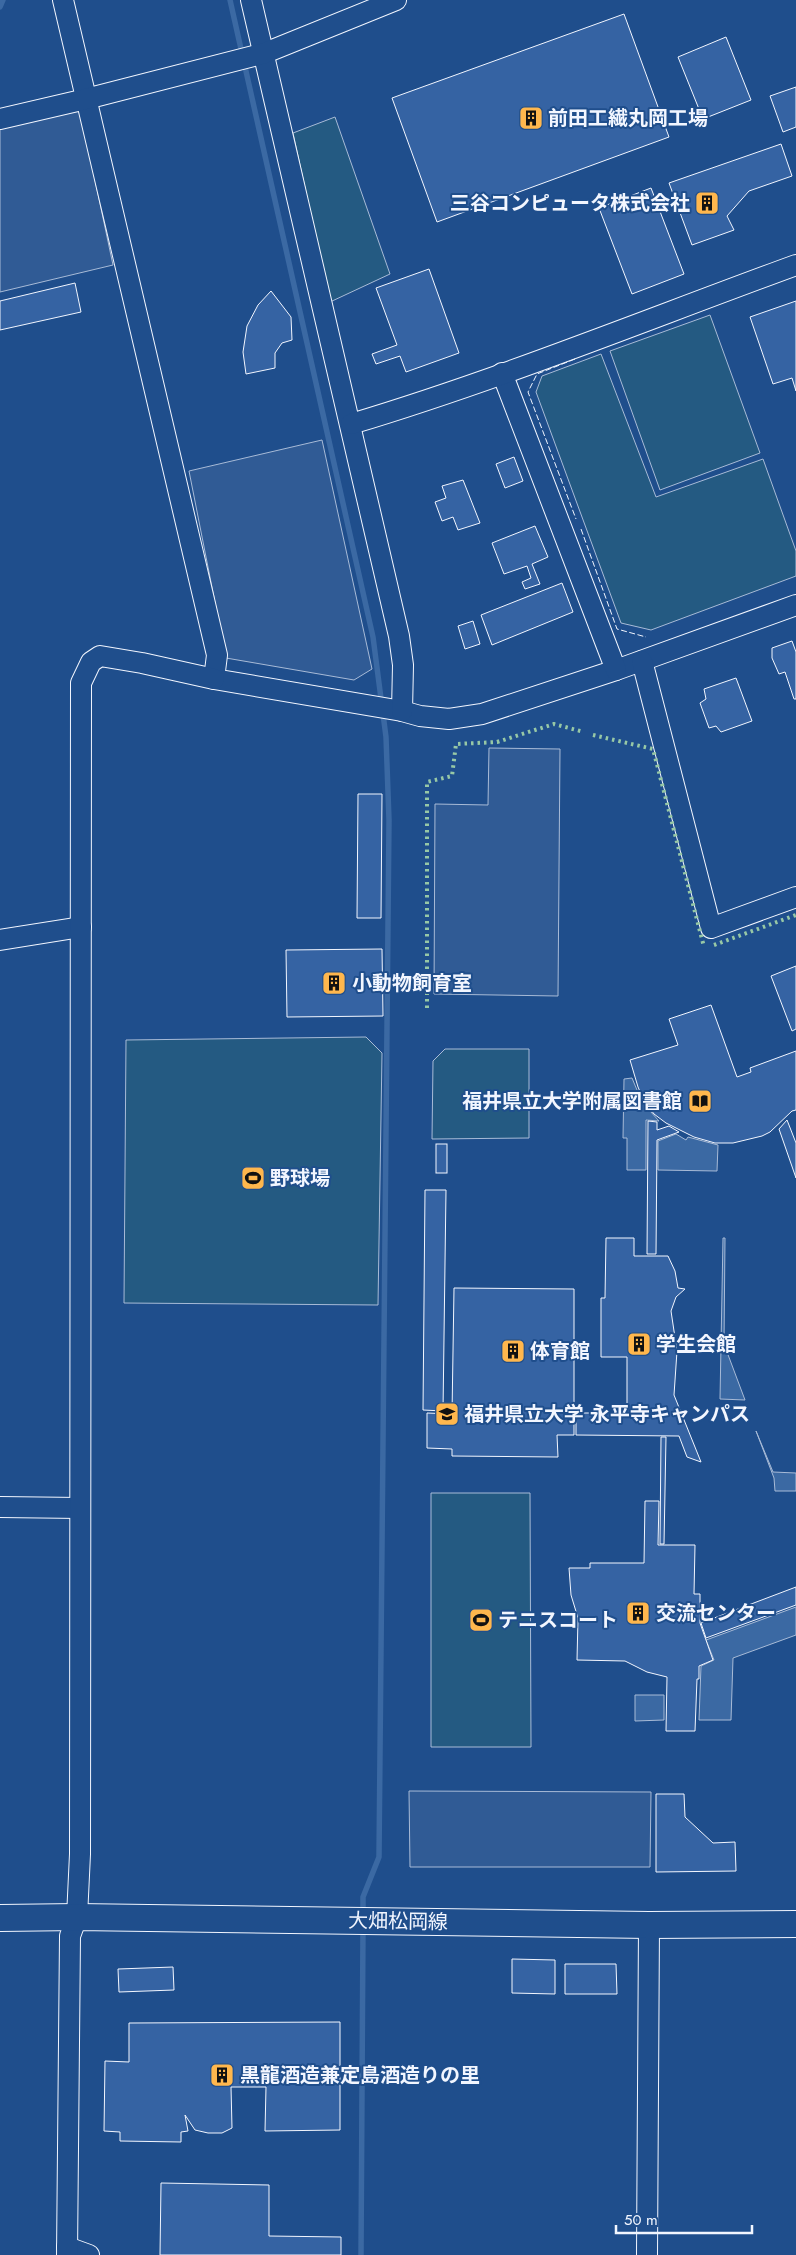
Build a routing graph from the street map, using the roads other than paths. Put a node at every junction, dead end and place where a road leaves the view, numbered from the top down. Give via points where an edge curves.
1 (63, 0) edge
2 (251, 0) edge
3 (396, 0) edge
4 (265, 53) junction
5 (86, 100) junction
6 (0, 119) edge
7 (796, 265) edge
8 (502, 373) junction
9 (351, 424) junction
10 (796, 605) edge
11 (642, 661) junction
12 (616, 670) junction
13 (214, 679) junction
14 (402, 711) junction
15 (796, 897) edge
16 (81, 927) junction
17 (0, 940) edge
18 (0, 1507) edge
19 (80, 1508) junction
20 (78, 1917) junction
21 (0, 1918) edge
22 (796, 1924) edge
23 (649, 1925) junction
24 (67, 2251) edge
25 (89, 2255) edge
26 (648, 2255) edge

1 - 5 street
2 - 4 street
3 - 4 street
4 - 5 street
4 - 9 street
5 - 6 street
5 - 13 street via 217,655
7 - 8 street
8 - 9 street
8 - 12 street
9 - 14 street via 399,636 403,665
10 - 11 street
11 - 12 street
11 - 15 street via 711,928
12 - 14 street via 482,714 448,719
13 - 14 street
13 - 16 street via 115,657 100,656 91,662 82,683
16 - 17 street
16 - 19 street
18 - 19 street
19 - 20 street
20 - 21 main road, 大畑松岡線
20 - 23 main road, 大畑松岡線
20 - 24 street via 70,1936
22 - 23 main road, 大畑松岡線
23 - 26 street
24 - 25 street

